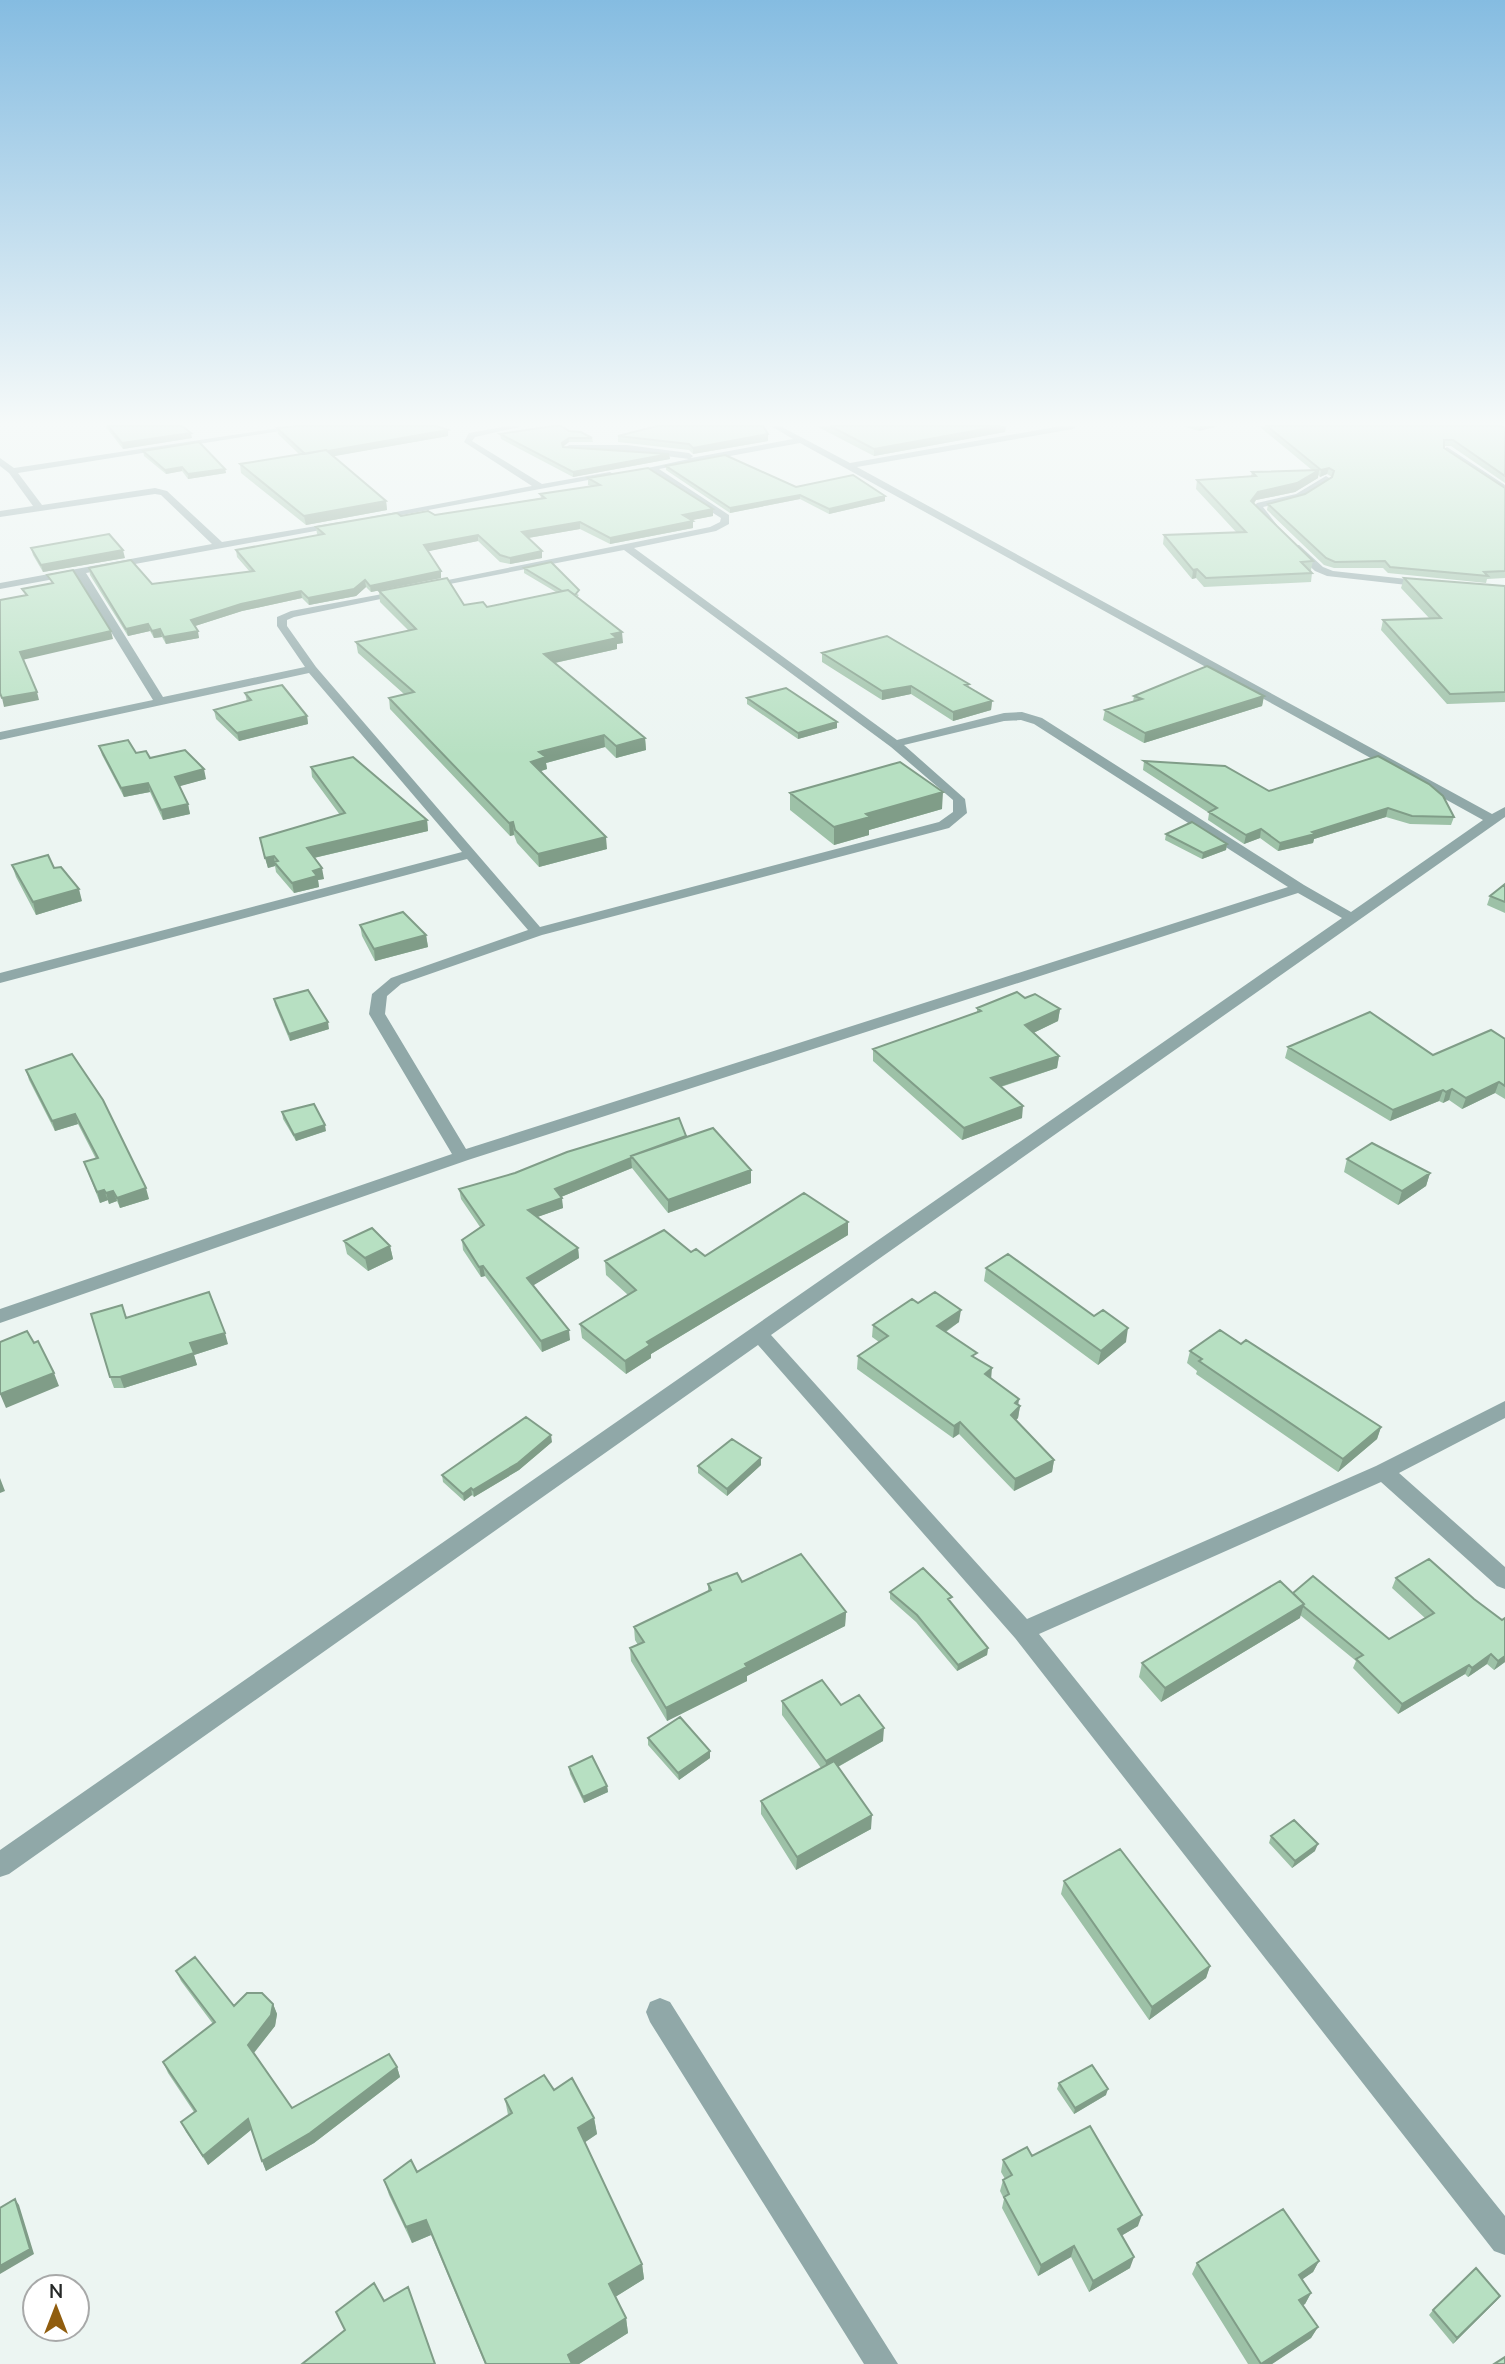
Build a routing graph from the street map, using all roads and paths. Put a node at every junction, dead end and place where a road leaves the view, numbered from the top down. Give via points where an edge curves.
1 (211, 536) edge
2 (268, 536) edge
3 (680, 536) edge
4 (981, 536) edge
5 (1289, 541) edge
6 (220, 545) junction
7 (628, 548) junction
8 (79, 571) junction
9 (1440, 585) edge
10 (0, 586) edge
11 (312, 669) junction
12 (161, 703) junction
13 (0, 736) edge
14 (895, 744) junction
15 (1498, 815) edge
16 (471, 854) junction
17 (1299, 888) junction
18 (1353, 919) junction
19 (537, 932) junction
20 (0, 978) edge
21 (463, 1156) junction
22 (0, 1316) edge
23 (759, 1334) junction
24 (1505, 1409) edge
25 (1383, 1472) junction
26 (1505, 1580) edge
27 (1023, 1631) junction
28 (0, 1865) edge
29 (660, 2012) dead end
30 (1505, 2240) edge
31 (882, 2364) edge

1 - 6 street
2 - 6 street
3 - 7 street
4 - 15 street
5 - 9 street via 1331,574
6 - 8 street
7 - 11 street via 291,614 281,619 282,626
7 - 14 street
8 - 10 street
8 - 12 street
11 - 12 street
11 - 16 street
12 - 13 street
14 - 17 street via 1004,717 1038,721
14 - 19 street via 959,799 960,813 944,825
15 - 18 street
16 - 19 street
16 - 20 street
17 - 18 street
17 - 21 street
18 - 23 street
19 - 21 street via 397,981 380,994 377,1014
21 - 22 street
23 - 27 street
23 - 28 street
24 - 25 street
25 - 26 street
25 - 27 street
27 - 30 street
29 - 31 street

